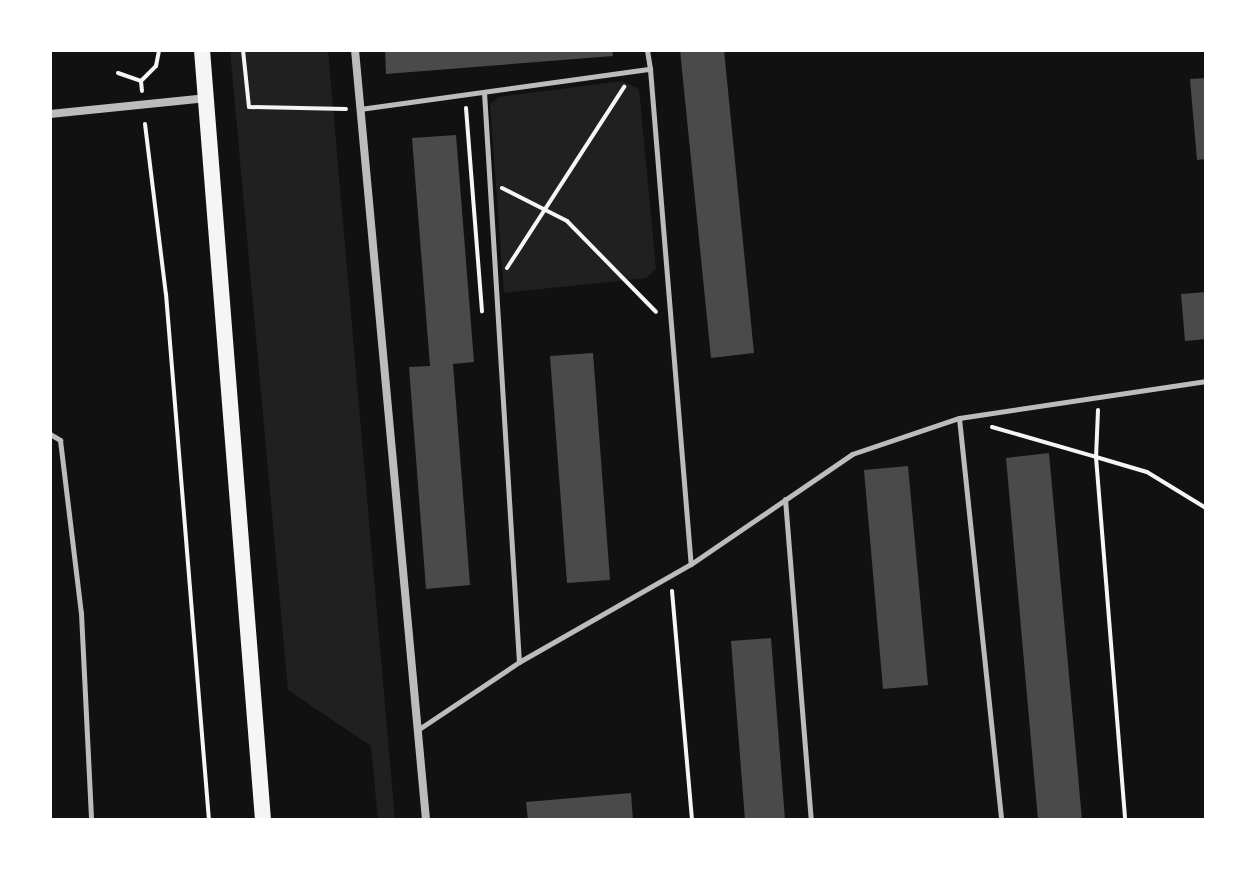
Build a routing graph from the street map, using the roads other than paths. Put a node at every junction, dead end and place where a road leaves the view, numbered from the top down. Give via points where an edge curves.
1 (202, 50) edge
2 (355, 50) edge
3 (647, 50) edge
4 (650, 69) junction
5 (484, 92) junction
6 (207, 98) junction
7 (360, 109) junction
8 (50, 114) edge
9 (1206, 381) edge
10 (959, 418) junction
11 (50, 434) edge
12 (785, 499) junction
13 (691, 564) junction
14 (519, 662) junction
15 (419, 729) junction
16 (91, 820) edge
17 (263, 820) edge
18 (426, 820) edge
19 (811, 820) edge
20 (1001, 820) edge

1 - 6 main road
2 - 7 street
3 - 4 lane
4 - 5 lane
4 - 13 lane
5 - 7 lane
5 - 14 lane
6 - 8 street
6 - 17 main road
7 - 15 street
9 - 10 lane
10 - 12 lane via 852,454
10 - 20 lane
11 - 16 lane via 60,440 81,613
12 - 13 lane
12 - 19 lane
13 - 14 lane
14 - 15 lane
15 - 18 street

